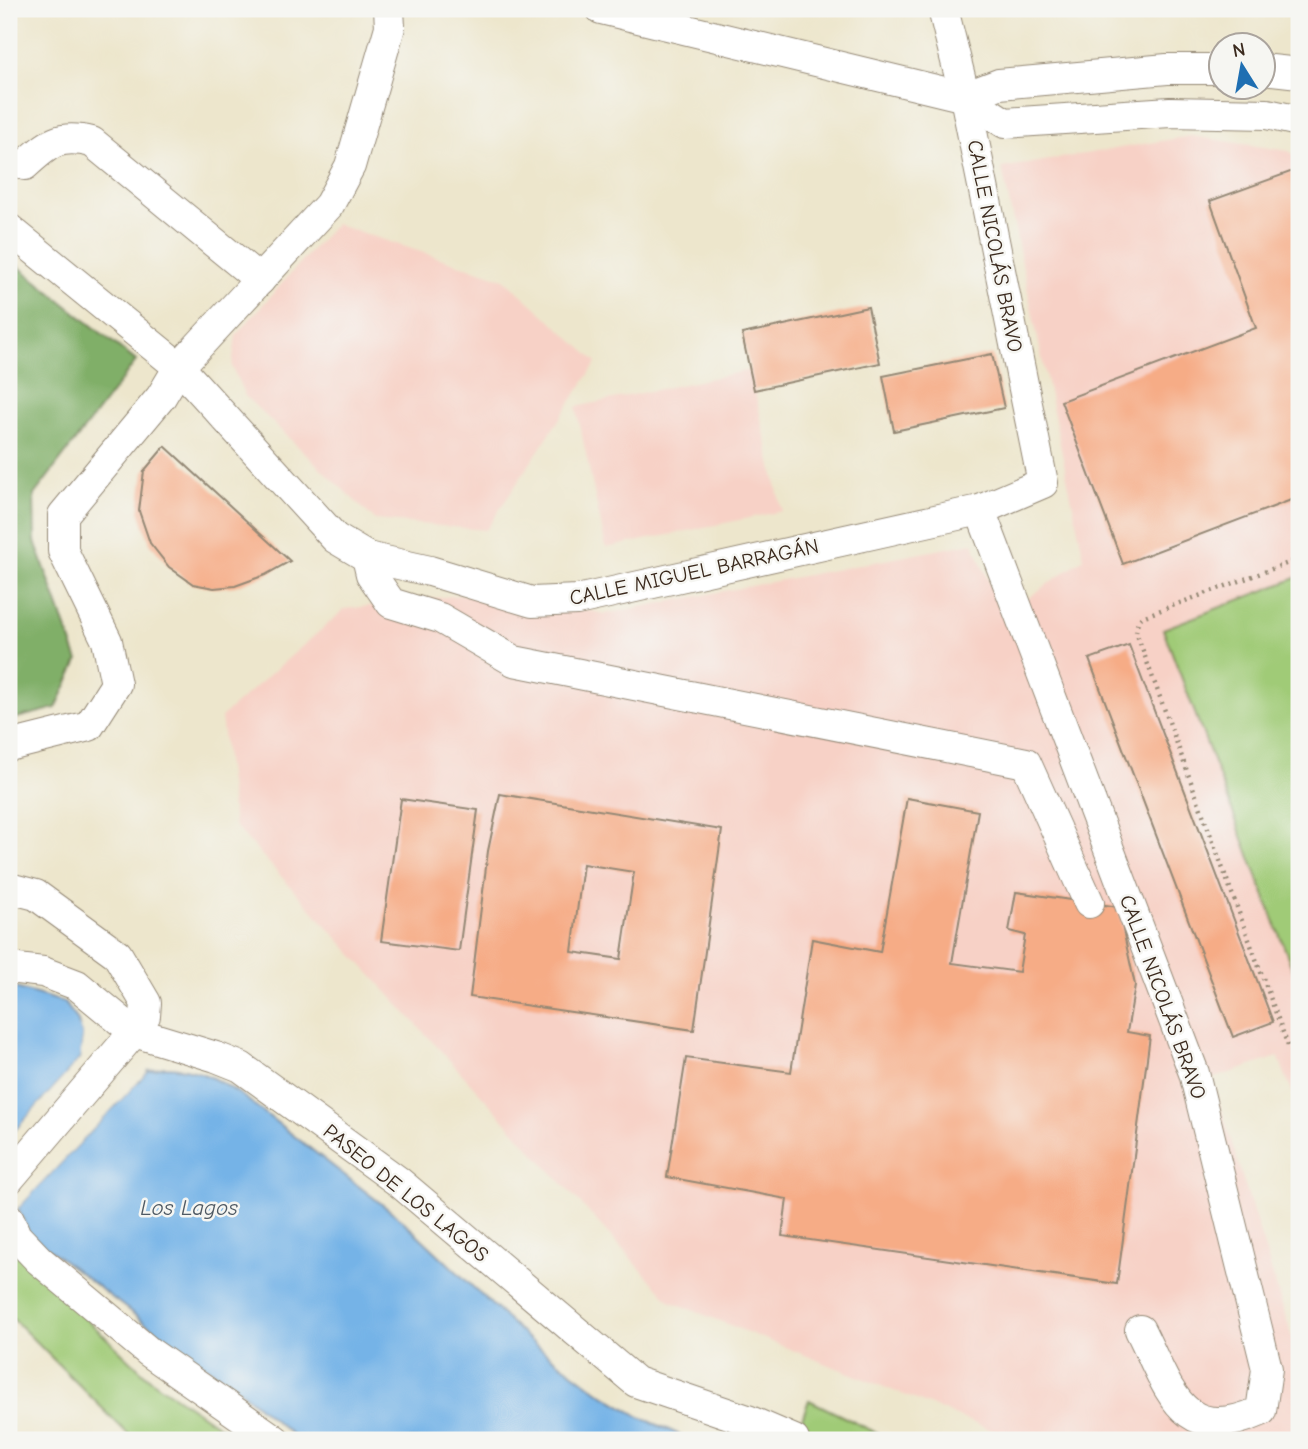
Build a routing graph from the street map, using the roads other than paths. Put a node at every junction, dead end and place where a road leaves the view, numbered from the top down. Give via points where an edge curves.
1 (390, 9) edge
2 (601, 9) edge
3 (943, 9) edge
4 (1206, 69) edge
5 (1276, 71) edge
6 (1299, 73) edge
7 (965, 97) junction
8 (1295, 111) edge
9 (25, 165) dead end
10 (9, 229) edge
11 (260, 280) junction
12 (179, 367) junction
13 (1043, 483) joint
14 (980, 510) junction
15 (367, 557) junction
16 (430, 571) junction
17 (440, 618) junction
18 (9, 746) edge
19 (9, 888) edge
20 (1089, 903) dead end
21 (9, 968) edge
22 (126, 1041) junction
23 (12, 1174) edge
24 (9, 1219) edge
25 (1140, 1330) dead end
26 (275, 1440) edge
27 (794, 1440) edge

1 - 11 street via 390,27 350,166 329,205
2 - 7 street
3 - 7 street, CALLE NICOLÁS BRAVO
4 - 7 street via 999,84
5 - 6 street
7 - 8 street via 1005,123 1170,112
7 - 13 street, CALLE NICOLÁS BRAVO
9 - 11 street via 48,144 76,138 92,142
10 - 12 street, CALLE MIGUEL BARRAGÁN
11 - 12 street
12 - 15 street, CALLE MIGUEL BARRAGÁN via 335,538
12 - 18 street via 161,397 63,516 63,551 107,641 116,684 89,726
13 - 14 street, CALLE MIGUEL BARRAGÁN
14 - 16 street, CALLE MIGUEL BARRAGÁN via 577,600 531,601
14 - 25 street, CALLE NICOLÁS BRAVO via 1194,1073 1267,1369 1261,1411 1242,1420 1207,1423 1178,1406
15 - 16 street, CALLE MIGUEL BARRAGÁN
15 - 17 street via 391,603
16 - 17 street via 421,581 420,596
17 - 20 street via 514,661 1026,763
19 - 22 street via 36,895 117,954 146,1003 145,1016
21 - 22 street, PASEO DE LOS LAGOS via 43,972 78,985
22 - 23 street
22 - 27 street, PASEO DE LOS LAGOS via 216,1056 241,1067 399,1182 636,1382
24 - 26 street via 16,1236 39,1260 149,1352

